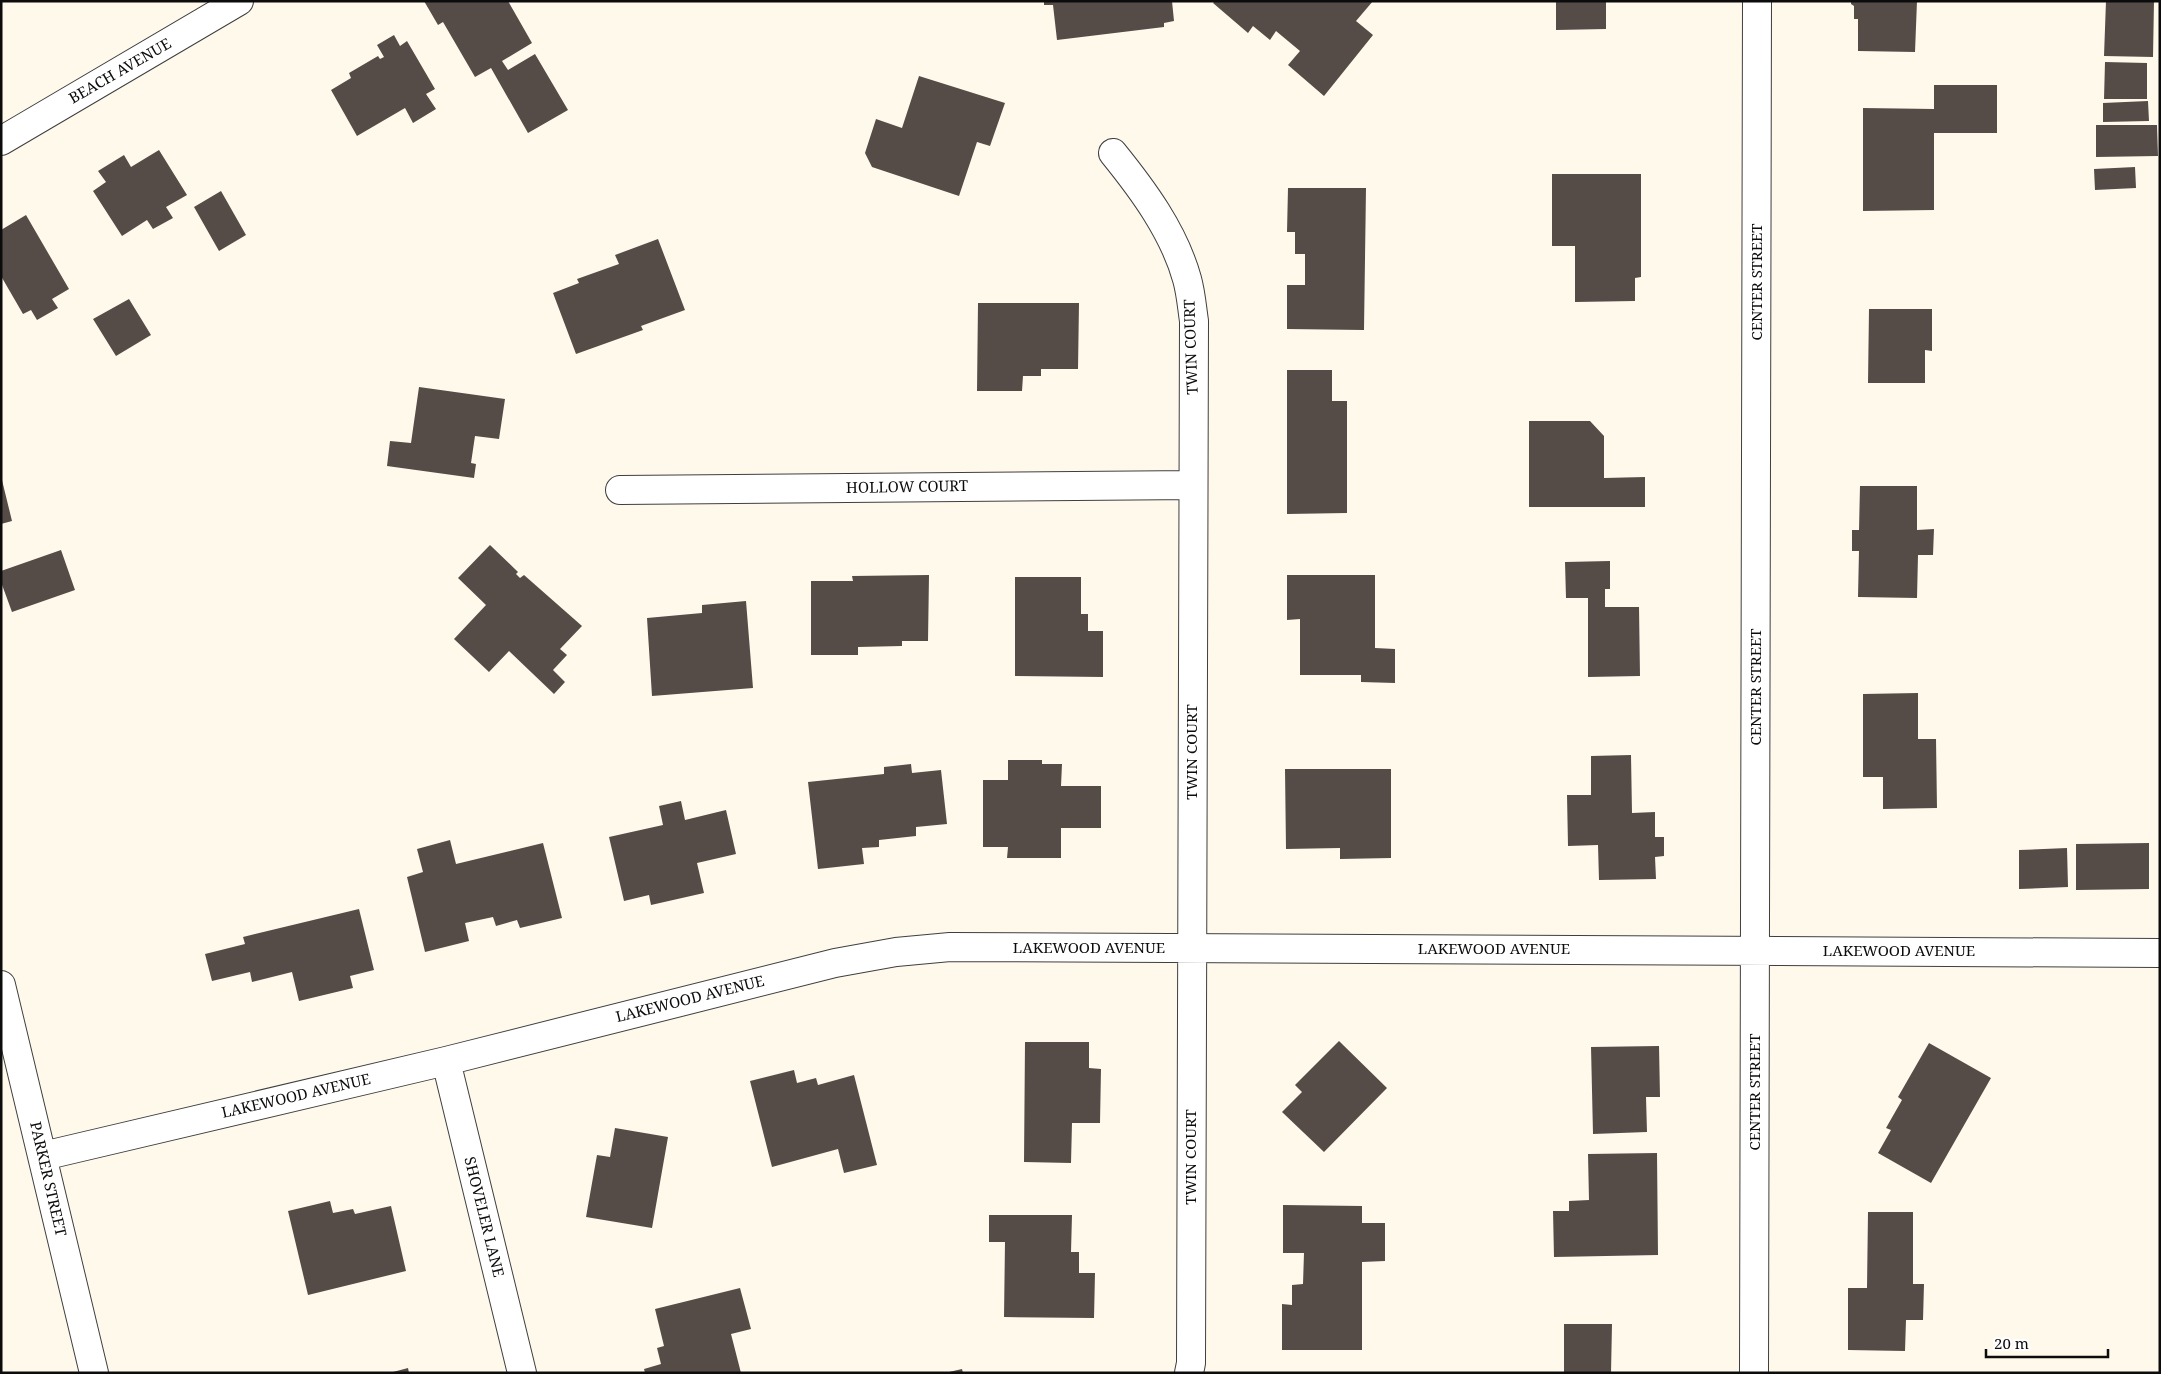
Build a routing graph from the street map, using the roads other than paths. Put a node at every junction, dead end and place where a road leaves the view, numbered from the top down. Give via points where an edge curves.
1 (239, 1) edge
2 (1757, 1) edge
3 (1, 141) edge
4 (1113, 153) dead end
5 (1193, 485) junction
6 (620, 490) dead end
7 (1192, 948) junction
8 (1755, 950) junction
9 (2160, 953) edge
10 (1, 985) edge
11 (446, 1061) junction
12 (43, 1156) junction
13 (94, 1373) edge
14 (522, 1373) edge
15 (1189, 1373) edge
16 (1754, 1373) edge

1 - 3 street, BEACH AVENUE
2 - 8 street, CENTER STREET
4 - 5 street, TWIN COURT via 1147,195 1187,279 1194,321
5 - 6 street, HOLLOW COURT
5 - 7 street, TWIN COURT
7 - 8 street, LAKEWOOD AVENUE
7 - 11 street, LAKEWOOD AVENUE via 950,947 896,952 835,963
7 - 15 street, TWIN COURT
8 - 9 street, LAKEWOOD AVENUE
8 - 16 street, CENTER STREET
10 - 12 street, PARKER STREET
11 - 12 street, LAKEWOOD AVENUE
11 - 14 street, SHOVELER LANE
12 - 13 street, PARKER STREET

